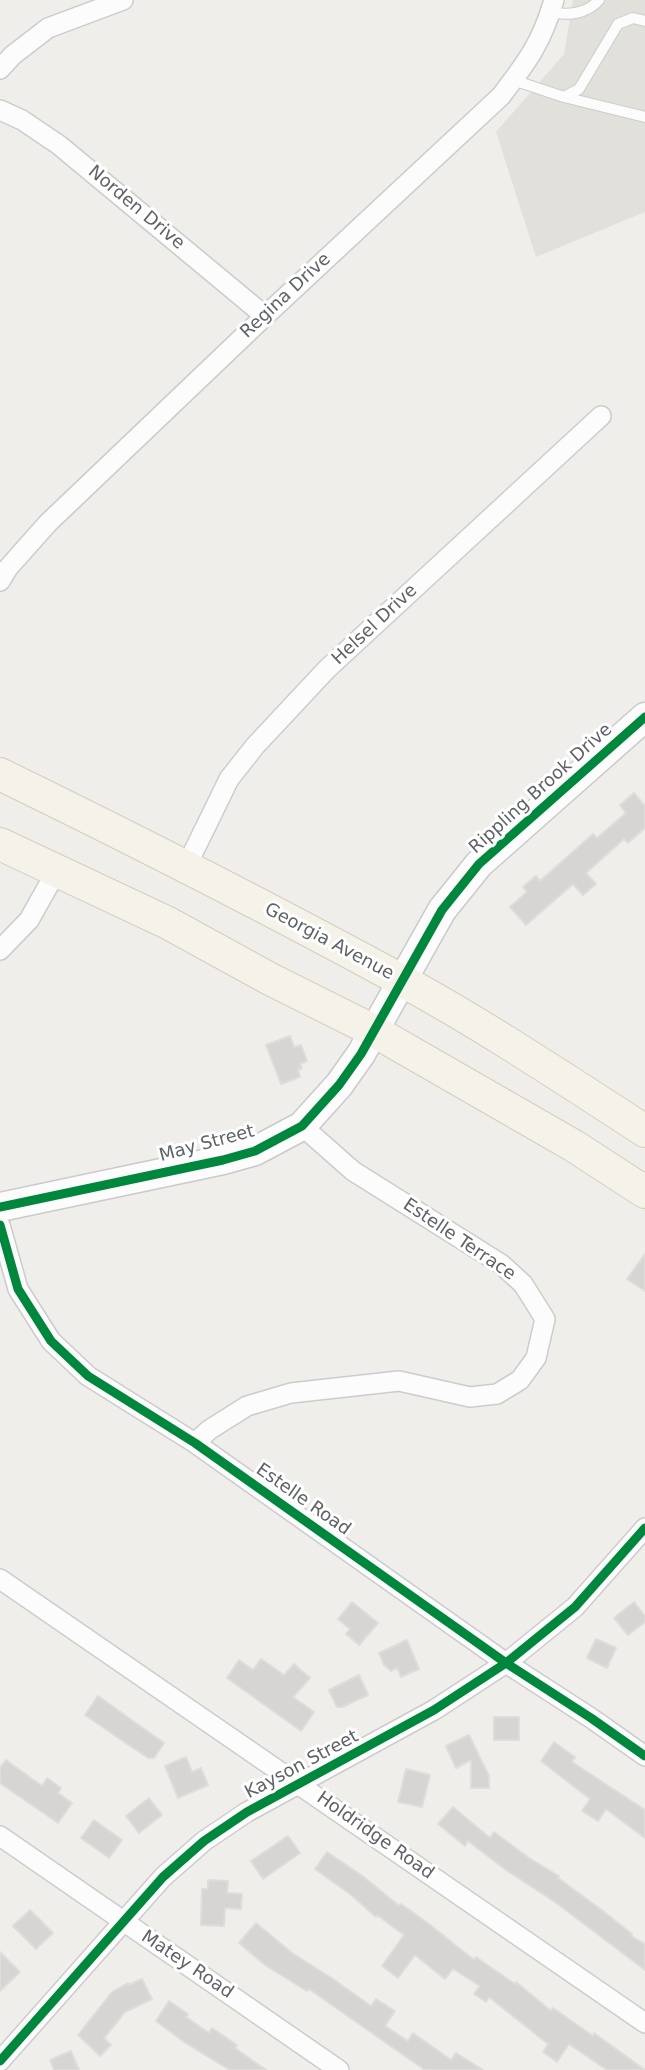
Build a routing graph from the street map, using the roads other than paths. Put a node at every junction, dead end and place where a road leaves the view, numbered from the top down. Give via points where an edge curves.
1 (123, 0) edge
2 (599, 0) edge
3 (552, 6) edge
4 (645, 21) edge
5 (0, 69) edge
6 (513, 80) junction
7 (564, 97) junction
8 (0, 110) edge
9 (645, 117) edge
10 (265, 316) junction
11 (601, 416) dead end
12 (0, 581) edge
13 (645, 717) edge
14 (0, 774) edge
15 (0, 844) edge
16 (187, 865) junction
17 (56, 872) junction
18 (0, 950) edge
19 (403, 981) junction
20 (373, 1031) junction
21 (302, 1126) junction
22 (645, 1131) edge
23 (645, 1192) edge
24 (0, 1207) edge
25 (0, 1225) edge
26 (195, 1443) junction
27 (645, 1528) edge
28 (0, 1579) edge
29 (506, 1663) junction
30 (645, 1756) edge
31 (300, 1785) junction
32 (0, 1836) edge
33 (123, 1921) junction
34 (645, 2022) edge
35 (0, 2061) edge
36 (339, 2070) edge

1 - 5 street via 48,28
2 - 3 lane via 593,7 566,16
3 - 6 street, Regina Drive via 531,58
4 - 7 lane via 633,18 618,24 579,89
6 - 7 lane
6 - 10 street, Regina Drive
7 - 9 lane
8 - 10 street, Norden Drive via 60,145
10 - 12 street, Regina Drive via 48,523
11 - 16 street, Helsel Drive via 327,669 255,746 229,779
13 - 19 street, Rippling Brook Drive via 479,864 442,910
14 - 16 main road, Georgia Avenue
15 - 17 main road
16 - 19 main road, Georgia Avenue
17 - 18 street via 29,920
17 - 20 main road via 168,923
19 - 20 street, Rippling Brook Drive
19 - 22 main road, Georgia Avenue
20 - 21 street, May Street via 339,1085
20 - 23 main road
21 - 24 street, May Street via 255,1151 233,1157
21 - 26 street, Estelle Terrace via 353,1171 501,1264 523,1284 545,1319 536,1358 520,1380 497,1394 470,1397 399,1381 291,1392 247,1406
25 - 26 street, Estelle Road via 19,1289 51,1341 88,1376
26 - 29 street, Estelle Road
27 - 29 street, Kayson Street via 575,1607
28 - 31 street, Holdridge Road
29 - 30 street, Estelle Road
29 - 31 street, Kayson Street via 434,1710
31 - 33 street, Kayson Street via 204,1841
31 - 34 street, Holdridge Road
32 - 33 street, Matey Road
33 - 35 street, Kayson Street
33 - 36 street, Matey Road

